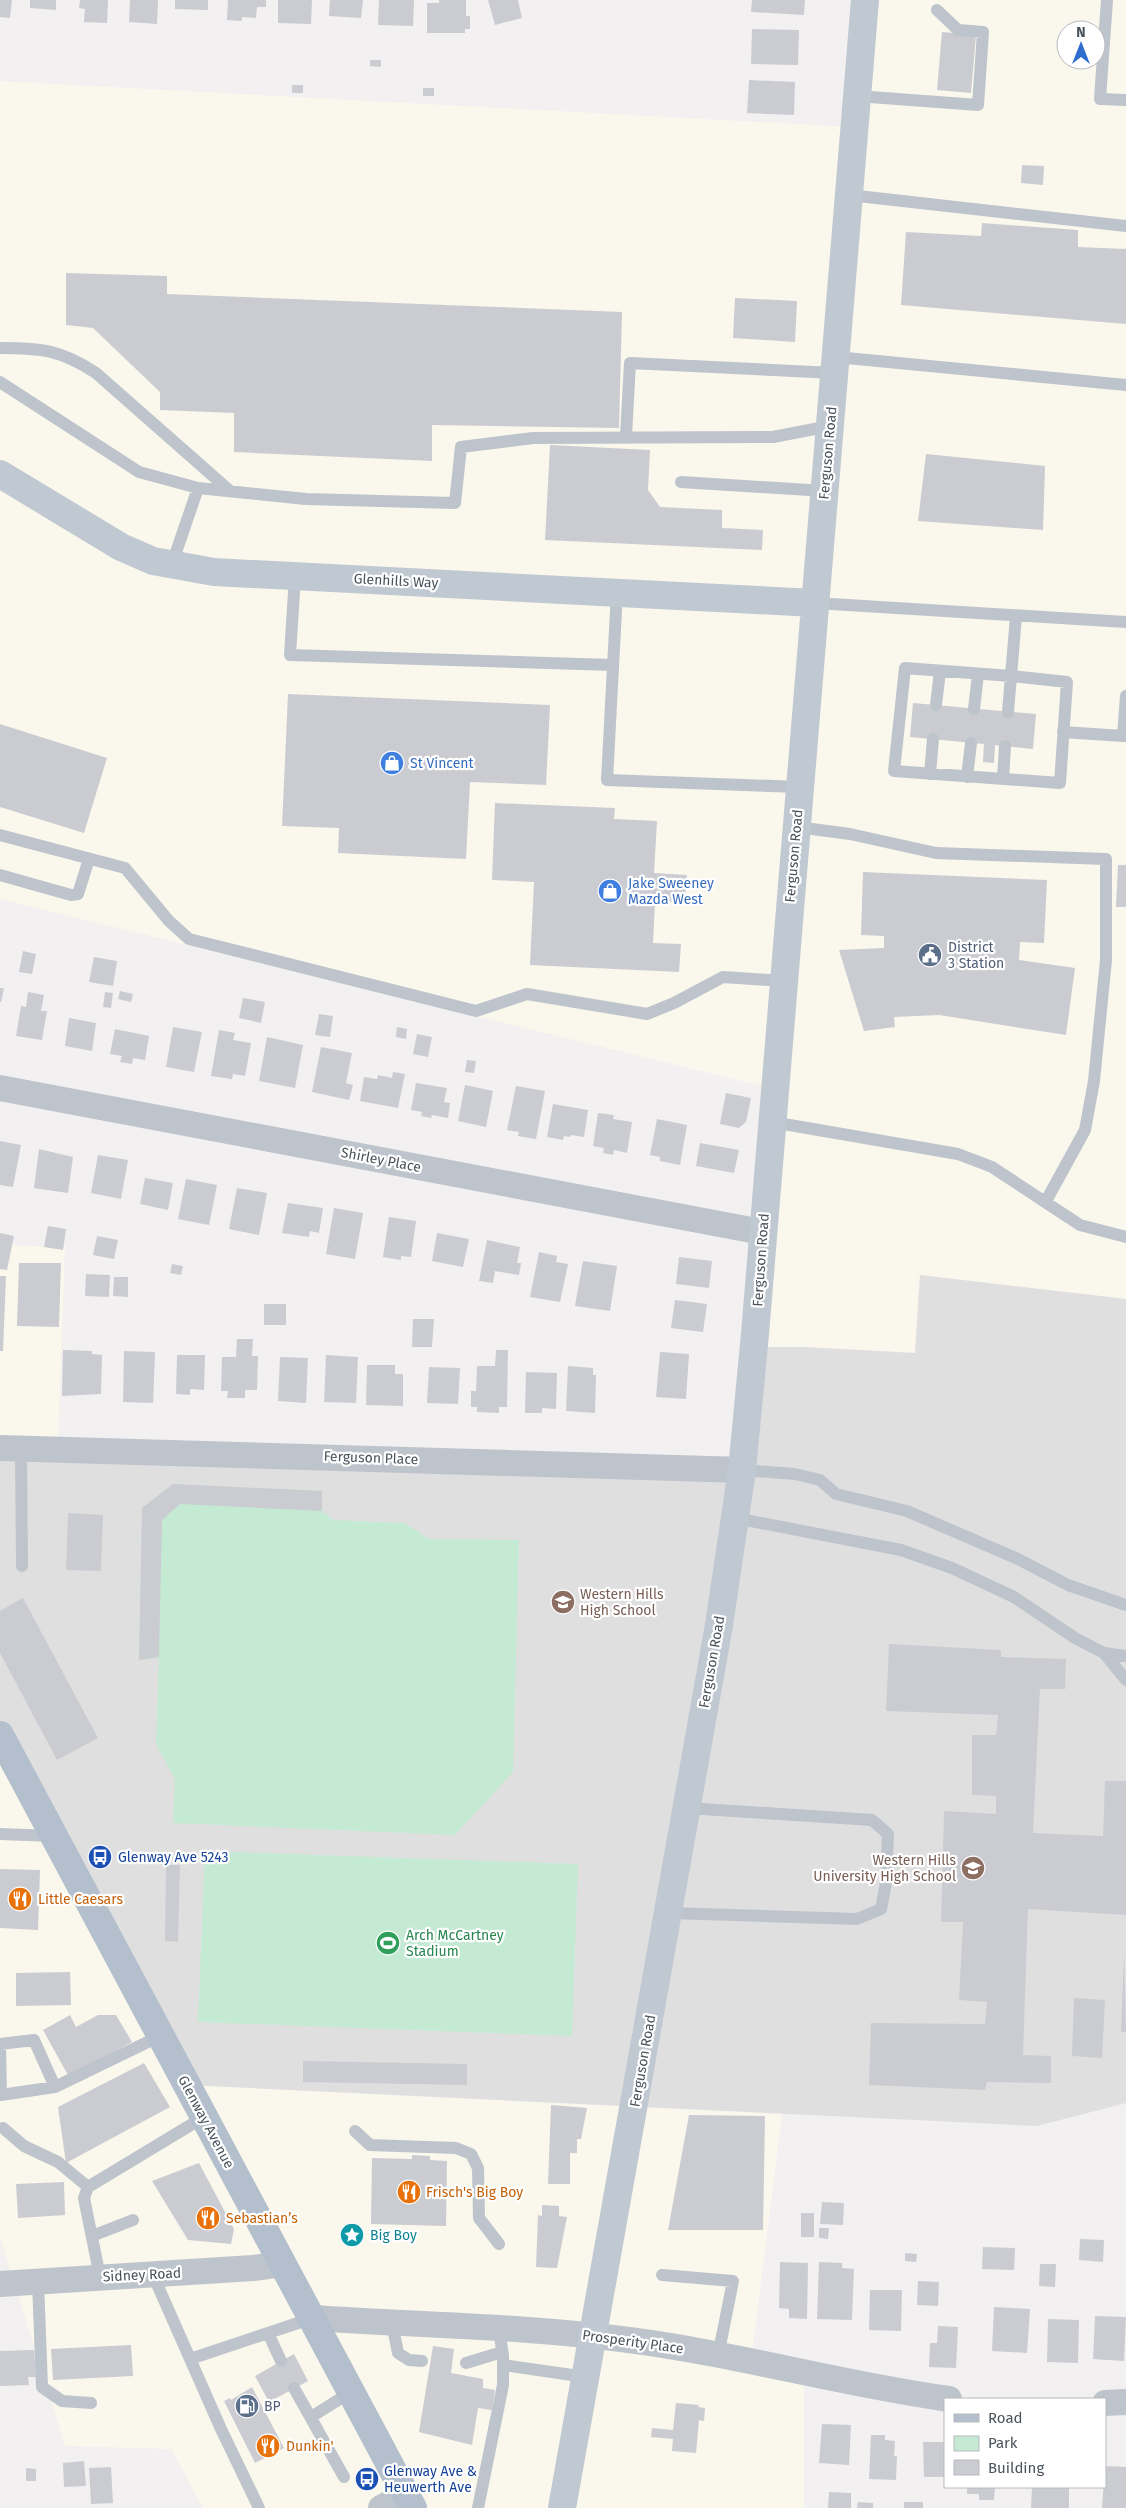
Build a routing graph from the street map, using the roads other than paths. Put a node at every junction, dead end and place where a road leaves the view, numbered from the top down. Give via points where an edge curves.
1 (865, 0) edge
2 (1107, 0) edge
3 (937, 10) dead end
4 (857, 96) junction
5 (1126, 100) edge
6 (849, 195) junction
7 (1126, 226) edge
8 (0, 348) edge
9 (835, 365) junction
10 (0, 382) edge
11 (1126, 385) edge
12 (830, 426) junction
13 (626, 436) junction
14 (0, 474) edge
15 (681, 482) dead end
16 (198, 488) junction
17 (230, 491) junction
18 (825, 492) junction
19 (172, 564) junction
20 (295, 576) junction
21 (616, 592) junction
22 (815, 603) junction
23 (1016, 616) junction
24 (1126, 622) edge
25 (613, 665) junction
26 (940, 671) junction
27 (978, 674) junction
28 (1011, 676) junction
29 (1126, 696) edge
30 (936, 705) dead end
31 (974, 709) dead end
32 (1008, 712) dead end
33 (1063, 732) junction
34 (1125, 736) edge
35 (934, 739) dead end
36 (971, 743) dead end
37 (1005, 746) dead end
38 (930, 774) junction
39 (967, 777) junction
40 (1003, 779) junction
41 (800, 787) junction
42 (796, 827) junction
43 (0, 835) edge
44 (89, 859) junction
45 (0, 875) edge
46 (783, 981) junction
47 (0, 1088) edge
48 (772, 1122) junction
49 (1046, 1201) junction
50 (762, 1232) junction
51 (1126, 1237) edge
52 (11, 1448) edge
53 (742, 1470) junction
54 (735, 1518) junction
55 (22, 1566) dead end
56 (1126, 1605) edge
57 (1104, 1654) junction
58 (1126, 1656) edge
59 (1126, 1680) edge
60 (0, 1735) edge
61 (687, 1808) junction
62 (0, 1834) edge
63 (54, 1836) junction
64 (669, 1914) junction
65 (160, 2036) junction
66 (55, 2087) junction
67 (204, 2118) junction
68 (3, 2128) dead end
69 (355, 2131) dead end
70 (88, 2187) junction
71 (133, 2220) dead end
72 (92, 2236) junction
73 (500, 2244) dead end
74 (283, 2264) junction
75 (153, 2276) junction
76 (662, 2276) dead end
77 (100, 2277) junction
78 (38, 2282) junction
79 (0, 2284) edge
80 (313, 2318) junction
81 (392, 2323) junction
82 (268, 2333) junction
83 (594, 2335) junction
84 (501, 2348) junction
85 (718, 2356) junction
86 (190, 2359) junction
87 (281, 2361) dead end
88 (422, 2361) dead end
89 (466, 2363) dead end
90 (586, 2378) junction
91 (294, 2388) dead end
92 (351, 2392) junction
93 (944, 2398) edge
94 (1126, 2402) edge
95 (91, 2403) dead end
96 (1106, 2404) edge
97 (311, 2417) junction
98 (344, 2477) dead end
99 (409, 2501) edge
100 (259, 2508) edge
101 (381, 2508) edge
102 (478, 2508) edge
103 (562, 2508) edge

1 - 4 street, Ferguson Road
2 - 5 lane via 1100,99
3 - 4 lane via 958,30 983,32 978,105
4 - 6 street, Ferguson Road
6 - 7 lane
6 - 9 street, Ferguson Road
8 - 17 lane via 51,351 74,359 96,373
9 - 11 lane
9 - 12 street, Ferguson Road
9 - 13 lane via 630,363
10 - 16 lane via 139,472
12 - 13 lane via 773,437
12 - 18 street, Ferguson Road
13 - 17 lane via 533,438 461,447 455,503 306,500
14 - 19 street, Glenhills Way via 121,547
15 - 18 lane
16 - 17 lane
16 - 19 lane
18 - 22 street, Ferguson Road
19 - 20 street, Glenhills Way via 214,572
20 - 21 street, Glenhills Way
20 - 25 lane via 290,655
21 - 22 street, Glenhills Way
21 - 25 lane
22 - 23 lane
22 - 41 street, Ferguson Road
23 - 24 lane
23 - 28 lane
25 - 41 lane via 607,780
26 - 27 lane
26 - 30 lane
26 - 38 lane via 905,668 894,771
27 - 28 lane
27 - 31 lane
28 - 32 lane
28 - 33 lane via 1067,682
29 - 34 lane
33 - 34 lane
33 - 40 lane via 1060,782
35 - 38 lane
36 - 39 lane
37 - 40 lane
38 - 39 lane
39 - 40 lane
41 - 42 street, Ferguson Road
42 - 46 street, Ferguson Road
42 - 49 lane via 850,834 936,854 1106,859 1106,960 1094,1080 1085,1130
43 - 44 lane
44 - 45 lane via 78,894 70,895
44 - 46 lane via 125,868 169,921 189,939 476,1011 526,994 647,1014 723,977
46 - 48 street, Ferguson Road
47 - 50 street, Shirley Place
48 - 49 lane via 958,1154 992,1167
48 - 50 street, Ferguson Road
49 - 51 lane via 1080,1225
50 - 53 street, Ferguson Road
52 - 53 street, Ferguson Place
52 - 55 lane
53 - 54 street, Ferguson Road
53 - 56 lane via 794,1474 820,1480 836,1494 907,1510 1068,1585
54 - 57 lane via 853,1539 926,1559 1014,1597
54 - 61 street, Ferguson Road
57 - 58 lane
57 - 59 lane
60 - 63 main road, Glenway Avenue
61 - 64 street, Ferguson Road
61 - 64 lane via 872,1820 888,1834 886,1883 881,1909 857,1919
62 - 63 lane
63 - 65 main road, Glenway Avenue
64 - 83 street, Ferguson Road
65 - 66 lane
65 - 67 main road, Glenway Avenue
66 - 66 lane via 34,2040 0,2044 1,2095
67 - 70 lane
67 - 74 main road, Glenway Avenue
68 - 70 lane via 24,2146 58,2162
69 - 73 lane via 370,2144 456,2148 471,2154 478,2168 479,2218
70 - 72 lane via 84,2198
71 - 72 lane
72 - 77 lane
74 - 75 street, Sidney Road
74 - 80 main road, Glenway Avenue
75 - 77 street, Sidney Road
75 - 86 lane
76 - 85 lane via 733,2280
77 - 78 street, Sidney Road
78 - 79 street, Sidney Road
78 - 95 lane via 42,2387 62,2401
80 - 81 street, Prosperity Place
80 - 82 lane
80 - 92 main road, Glenway Avenue
81 - 84 street, Prosperity Place
81 - 88 lane via 398,2353 409,2360
82 - 86 lane
82 - 87 lane
83 - 84 street, Prosperity Place
83 - 85 street, Prosperity Place
83 - 90 street, Ferguson Road
84 - 89 lane
84 - 90 lane
84 - 102 lane via 504,2385
85 - 93 street, Prosperity Place
86 - 100 lane
90 - 103 street, Ferguson Road
91 - 97 lane
92 - 97 lane
92 - 99 main road, Glenway Avenue
94 - 96 street
97 - 98 lane
99 - 101 street

